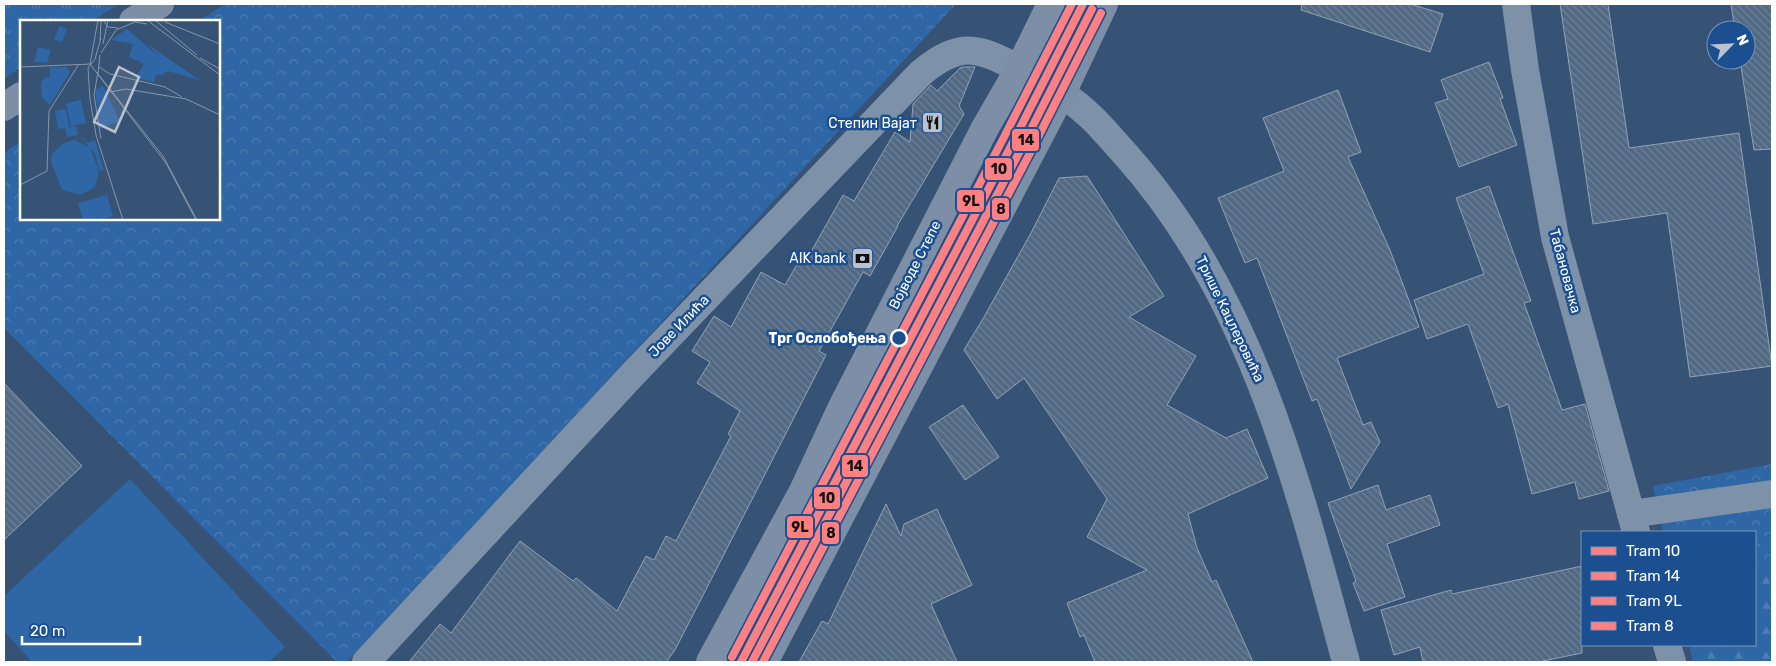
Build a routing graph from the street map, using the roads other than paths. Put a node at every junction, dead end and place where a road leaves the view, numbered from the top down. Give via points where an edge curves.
1 (160, 4) edge
2 (1051, 4) edge
3 (1104, 4) edge
4 (1516, 4) edge
5 (135, 20) edge
6 (1019, 69) junction
7 (1062, 93) junction
8 (20, 97) edge
9 (4, 107) edge
10 (1772, 494) edge
11 (1634, 523) edge
12 (1667, 646) edge
13 (366, 662) edge
14 (710, 662) edge
15 (764, 662) edge
16 (1346, 662) edge
17 (1672, 662) edge

1 - 5 main road
2 - 6 main road, Војводе Степе
3 - 7 main road
4 - 11 street, Табановачка via 1555,237
6 - 7 street, Трише Кацлеровића
6 - 13 street, Јове Илића via 985,53 966,50 950,53 921,73 632,375
6 - 14 main road, Војводе Степе via 963,171 803,491
7 - 15 main road
7 - 16 street, Трише Кацлеровића via 1091,116 1142,173 1181,225 1238,328 1266,393 1288,460
8 - 9 main road
10 - 11 street
12 - 17 street

